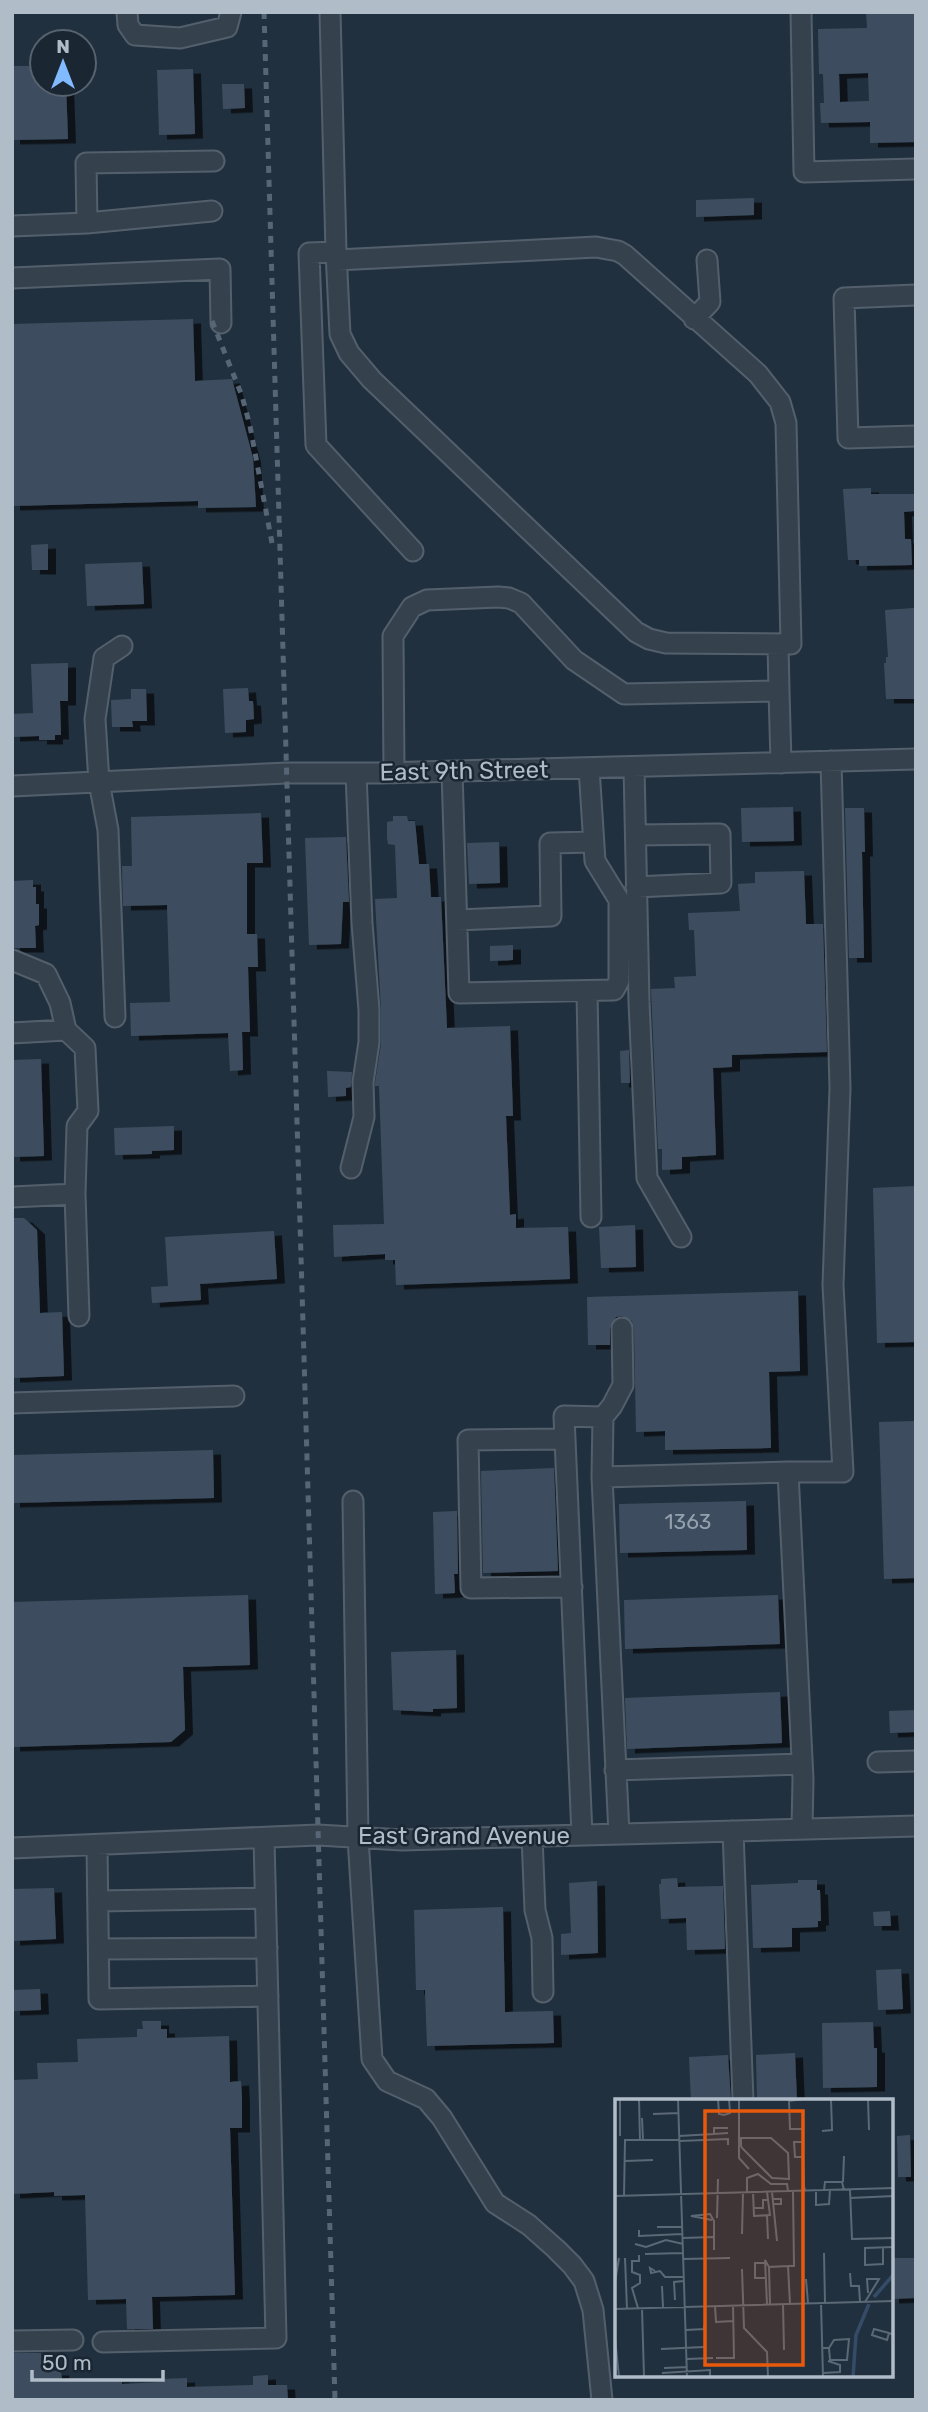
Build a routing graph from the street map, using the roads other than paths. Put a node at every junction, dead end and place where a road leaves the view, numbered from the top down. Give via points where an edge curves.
1 (127, 12) edge
2 (231, 12) edge
3 (330, 12) edge
4 (801, 12) edge
5 (214, 161) dead end
6 (916, 169) edge
7 (212, 211) dead end
8 (87, 223) junction
9 (12, 226) edge
10 (337, 256) junction
11 (707, 260) dead end
12 (12, 278) edge
13 (916, 295) edge
14 (694, 319) junction
15 (221, 323) dead end
16 (916, 436) edge
17 (413, 551) dead end
18 (778, 643) junction
19 (121, 646) dead end
20 (779, 691) junction
21 (916, 759) edge
22 (831, 761) junction
23 (781, 763) junction
24 (634, 767) junction
25 (589, 768) junction
26 (452, 772) junction
27 (356, 773) junction
28 (394, 773) junction
29 (99, 782) junction
30 (12, 786) edge
31 (635, 835) junction
32 (593, 842) junction
33 (636, 887) junction
34 (457, 920) junction
35 (12, 960) edge
36 (587, 991) junction
37 (115, 1017) dead end
38 (66, 1030) junction
39 (12, 1032) edge
40 (351, 1168) dead end
41 (75, 1194) junction
42 (12, 1197) edge
43 (591, 1217) dead end
44 (681, 1237) dead end
45 (79, 1316) dead end
46 (622, 1328) dead end
47 (234, 1396) dead end
48 (12, 1403) edge
49 (603, 1417) junction
50 (565, 1439) junction
51 (788, 1472) junction
52 (602, 1477) junction
53 (353, 1501) dead end
54 (572, 1587) junction
55 (916, 1761) edge
56 (878, 1762) dead end
57 (802, 1765) junction
58 (615, 1770) junction
59 (916, 1826) edge
60 (802, 1829) junction
61 (733, 1830) junction
62 (619, 1834) junction
63 (582, 1835) junction
64 (532, 1837) junction
65 (264, 1838) junction
66 (358, 1838) junction
67 (97, 1845) junction
68 (12, 1848) edge
69 (265, 1898) junction
70 (99, 1901) junction
71 (267, 1948) junction
72 (99, 1949) junction
73 (543, 1992) dead end
74 (268, 1996) junction
75 (743, 2099) edge
76 (73, 2340) dead end
77 (12, 2341) edge
78 (103, 2342) dead end
79 (602, 2400) edge

1 - 2 street via 135,35 180,38 227,27
3 - 10 street
4 - 6 street via 804,172
5 - 8 street via 86,163
7 - 8 street
8 - 9 street
10 - 14 street via 609,248 625,255
10 - 17 street via 309,253 316,446
10 - 18 street via 340,334 349,353 636,632 666,643
11 - 14 street via 709,302
12 - 15 street via 220,269
13 - 16 street via 844,298 848,438
14 - 18 street via 772,389 786,423 791,643
18 - 20 street
19 - 29 street via 104,658 95,719
20 - 23 street
20 - 28 street via 624,694 574,660 521,603 509,598 427,600 411,607 393,636
21 - 22 street, East 9th Street
22 - 23 street, East 9th Street
22 - 51 street via 839,1088 834,1285 844,1472
23 - 24 street, East 9th Street
24 - 25 street, East 9th Street
24 - 31 street
25 - 26 street, East 9th Street
25 - 32 street
26 - 28 street, East 9th Street
26 - 34 street
27 - 28 street, East 9th Street
27 - 29 street, East 9th Street
27 - 40 street via 369,1042 363,1117
29 - 30 street, East 9th Street
29 - 37 street via 108,830
31 - 33 street
31 - 33 street via 720,834 721,883
32 - 34 street via 550,843 551,916
32 - 36 street via 595,861 619,900 619,981 614,990
33 - 44 street via 647,1178
34 - 36 street via 459,993
35 - 38 street via 46,974
36 - 43 street
38 - 39 street
38 - 41 street via 85,1048 88,1111 78,1126
41 - 42 street
41 - 45 street
46 - 49 street via 623,1385
47 - 48 street
49 - 50 street via 564,1416
49 - 52 street
50 - 54 street
50 - 54 street via 468,1440 471,1588
51 - 52 street
51 - 57 street
52 - 58 street
53 - 66 street
54 - 63 street
55 - 56 street
57 - 58 street
57 - 60 street
58 - 62 street
59 - 60 street, East Grand Avenue
60 - 61 street, East Grand Avenue
61 - 62 street, East Grand Avenue
61 - 75 street
62 - 63 street, East Grand Avenue
63 - 64 street, East Grand Avenue
64 - 66 street, East Grand Avenue
64 - 73 street
65 - 66 street, East Grand Avenue
65 - 67 street, East Grand Avenue
65 - 69 street
66 - 79 street via 372,2059 387,2081 426,2099 495,2203 529,2225 584,2281 593,2310
67 - 68 street, East Grand Avenue
67 - 70 street
69 - 70 street
69 - 71 street
70 - 72 street
71 - 72 street
71 - 74 street
72 - 74 street via 99,1999
74 - 78 street via 276,2338
76 - 77 street

